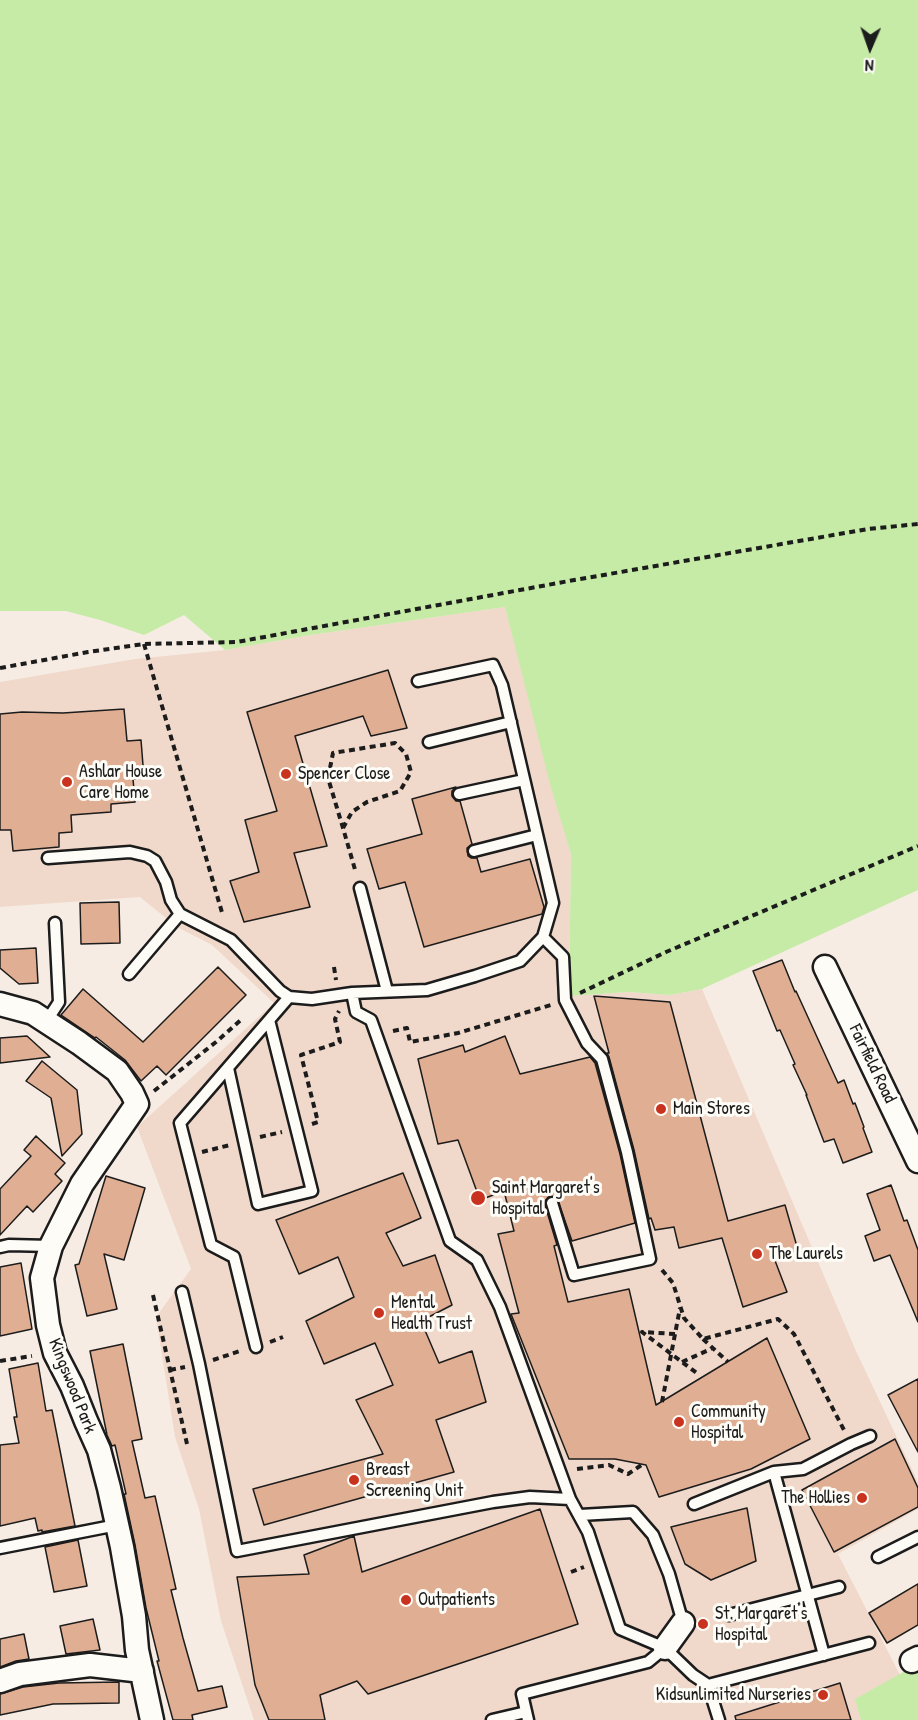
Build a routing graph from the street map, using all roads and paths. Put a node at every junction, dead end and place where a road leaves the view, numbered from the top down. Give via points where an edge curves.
1 (918, 524) edge
2 (144, 644) junction
3 (0, 668) edge
4 (418, 681) dead end
5 (511, 722) junction
6 (429, 742) dead end
7 (524, 780) junction
8 (459, 794) dead end
9 (343, 828) junction
10 (537, 835) junction
11 (918, 846) edge
12 (474, 851) dead end
13 (48, 858) dead end
14 (360, 888) joint
15 (180, 914) junction
16 (55, 923) dead end
17 (543, 937) junction
18 (231, 940) junction
19 (334, 967) dead end
20 (825, 967) dead end
21 (129, 975) dead end
22 (387, 991) junction
23 (352, 993) junction
24 (339, 994) junction
25 (289, 997) junction
26 (565, 1000) junction
27 (0, 1004) edge
28 (356, 1012) junction
29 (242, 1020) dead end
30 (269, 1020) junction
31 (46, 1022) junction
32 (377, 1036) junction
33 (228, 1068) junction
34 (137, 1104) junction
35 (918, 1161) edge
36 (552, 1203) dead end
37 (51, 1246) junction
38 (0, 1247) edge
39 (650, 1259) junction
40 (182, 1292) dead end
41 (153, 1295) dead end
42 (681, 1307) junction
43 (675, 1334) junction
44 (283, 1337) dead end
45 (703, 1339) junction
46 (256, 1347) junction
47 (714, 1348) junction
48 (55, 1353) junction
49 (672, 1353) junction
50 (0, 1361) edge
51 (682, 1362) junction
52 (728, 1362) dead end
53 (199, 1364) junction
54 (170, 1370) junction
55 (698, 1374) dead end
56 (662, 1402) dead end
57 (870, 1436) dead end
58 (187, 1444) dead end
59 (851, 1444) junction
60 (774, 1472) junction
61 (570, 1499) junction
62 (694, 1504) dead end
63 (580, 1515) junction
64 (117, 1525) junction
65 (918, 1536) edge
66 (0, 1548) edge
67 (878, 1557) dead end
68 (839, 1587) dead end
69 (807, 1595) junction
70 (729, 1615) dead end
71 (683, 1623) joint
72 (869, 1643) dead end
73 (665, 1648) junction
74 (824, 1655) junction
75 (142, 1671) junction
76 (0, 1681) edge
77 (708, 1686) junction
78 (527, 1716) edge
79 (152, 1720) edge
80 (492, 1720) edge
81 (720, 1720) edge

1 - 2 path via 868,528 237,642
2 - 3 path
2 - 18 path
4 - 5 lane via 493,665
5 - 6 lane
5 - 7 lane
7 - 8 lane
7 - 10 lane
9 - 9 path via 352,812 367,802 400,791 411,772 406,754 395,743 333,753 328,778
9 - 14 path
10 - 12 lane
10 - 17 lane via 553,903
11 - 26 path via 666,952
13 - 15 lane via 88,860 130,852 147,856 163,864 171,900
14 - 22 lane
15 - 18 lane
15 - 21 lane
16 - 31 lane via 59,1002
17 - 22 lane via 520,961 427,990
17 - 26 lane via 563,957
18 - 25 lane
19 - 24 path
20 - 35 street, Fairfield Road
22 - 23 lane
23 - 24 lane
23 - 28 lane
24 - 25 lane via 312,999
24 - 28 path via 340,1008
25 - 30 lane
26 - 32 path via 458,1033 410,1042 407,1028
26 - 39 lane via 587,1043 602,1059
27 - 31 street via 33,1012
28 - 32 lane via 371,1020
29 - 34 path
30 - 33 lane
30 - 33 lane via 312,1191 258,1204
31 - 34 street via 117,1071
32 - 61 lane via 450,1240 477,1260 500,1307
33 - 46 lane via 180,1124 211,1245 234,1257
34 - 37 street, Kingswood Park via 82,1184
36 - 39 lane via 574,1275
37 - 38 lane
37 - 48 street, Kingswood Park via 42,1278
39 - 42 path via 673,1283
40 - 53 lane
41 - 54 path
42 - 43 path
42 - 45 path via 684,1318
43 - 49 path
43 - 49 path via 642,1332
44 - 46 path
45 - 47 path
45 - 59 path via 778,1319 794,1334
46 - 53 path
47 - 51 path
47 - 52 path
48 - 50 path
48 - 64 street, Kingswood Park via 99,1450
49 - 51 path
49 - 56 path
51 - 55 path
53 - 54 path
53 - 61 lane via 237,1551 493,1502 530,1497
54 - 58 path
57 - 59 lane
59 - 60 lane via 803,1469
60 - 62 lane
60 - 69 lane
61 - 63 lane
63 - 71 lane via 633,1512 652,1535 669,1574
63 - 73 lane via 620,1629
64 - 66 lane
64 - 75 street, Kingswood Park
65 - 67 lane
68 - 69 lane
69 - 70 lane
69 - 74 lane
71 - 73 street
72 - 74 lane
73 - 77 lane
73 - 78 lane via 648,1662 522,1694
74 - 77 lane
75 - 76 street via 90,1665 20,1674
75 - 79 street, Kingswood Park
77 - 81 lane
78 - 80 lane

